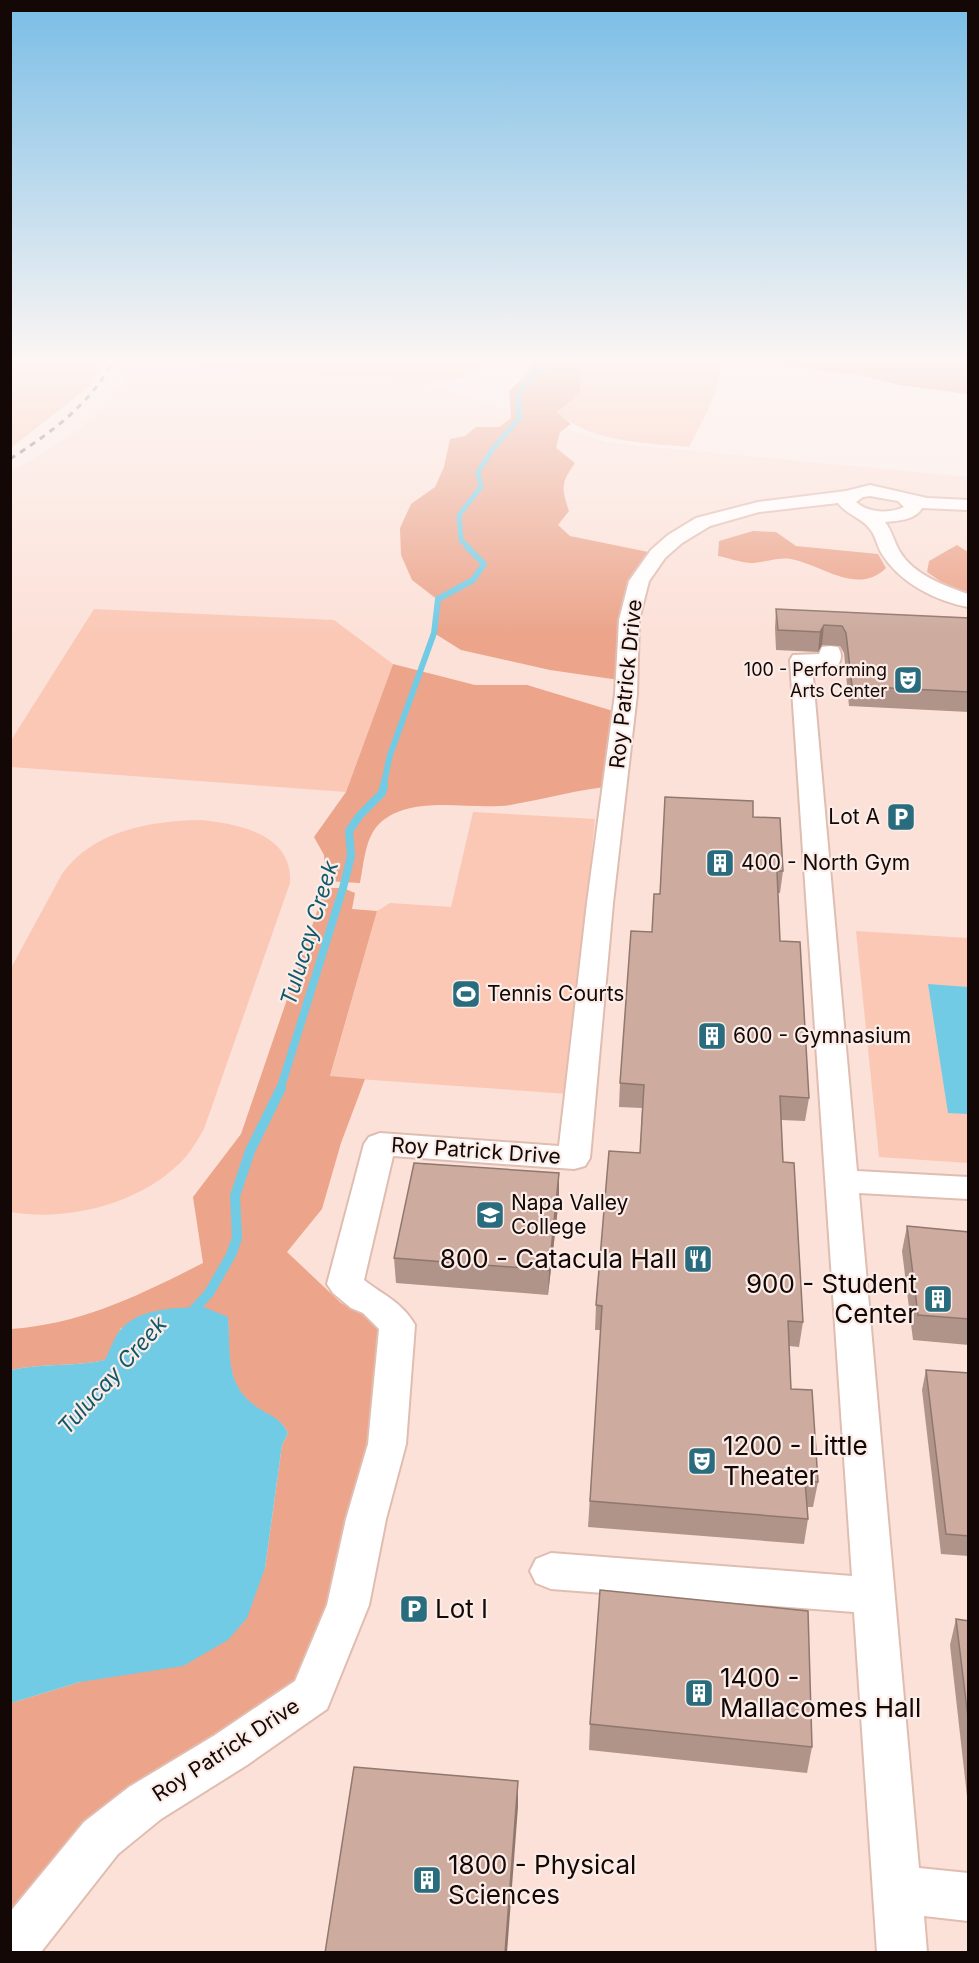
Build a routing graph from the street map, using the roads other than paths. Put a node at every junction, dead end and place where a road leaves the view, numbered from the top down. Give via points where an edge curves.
1 (855, 506) junction
2 (906, 507) junction
3 (969, 508) edge
4 (887, 538) junction
5 (969, 601) edge
6 (830, 652) dead end
7 (842, 1181) junction
8 (969, 1188) edge
9 (551, 1571) dead end
10 (874, 1596) junction
11 (897, 1889) junction
12 (969, 1897) edge
13 (10, 1952) edge
14 (902, 1953) edge

1 - 2 street, Roy Patrick Drive via 876,491
1 - 4 street via 879,525
1 - 13 street, Roy Patrick Drive via 771,505 713,518 675,539 639,581 629,620 626,694 574,1158 380,1144 345,1284 376,1304 397,1325 387,1444 348,1605 311,1695 145,1803 101,1838
2 - 3 street, Roy Patrick Drive
2 - 4 street via 889,525
4 - 5 street via 896,559 914,576
6 - 7 street via 830,660 801,660
7 - 8 street
7 - 10 street
9 - 10 street
10 - 11 street
11 - 12 street
11 - 14 street

